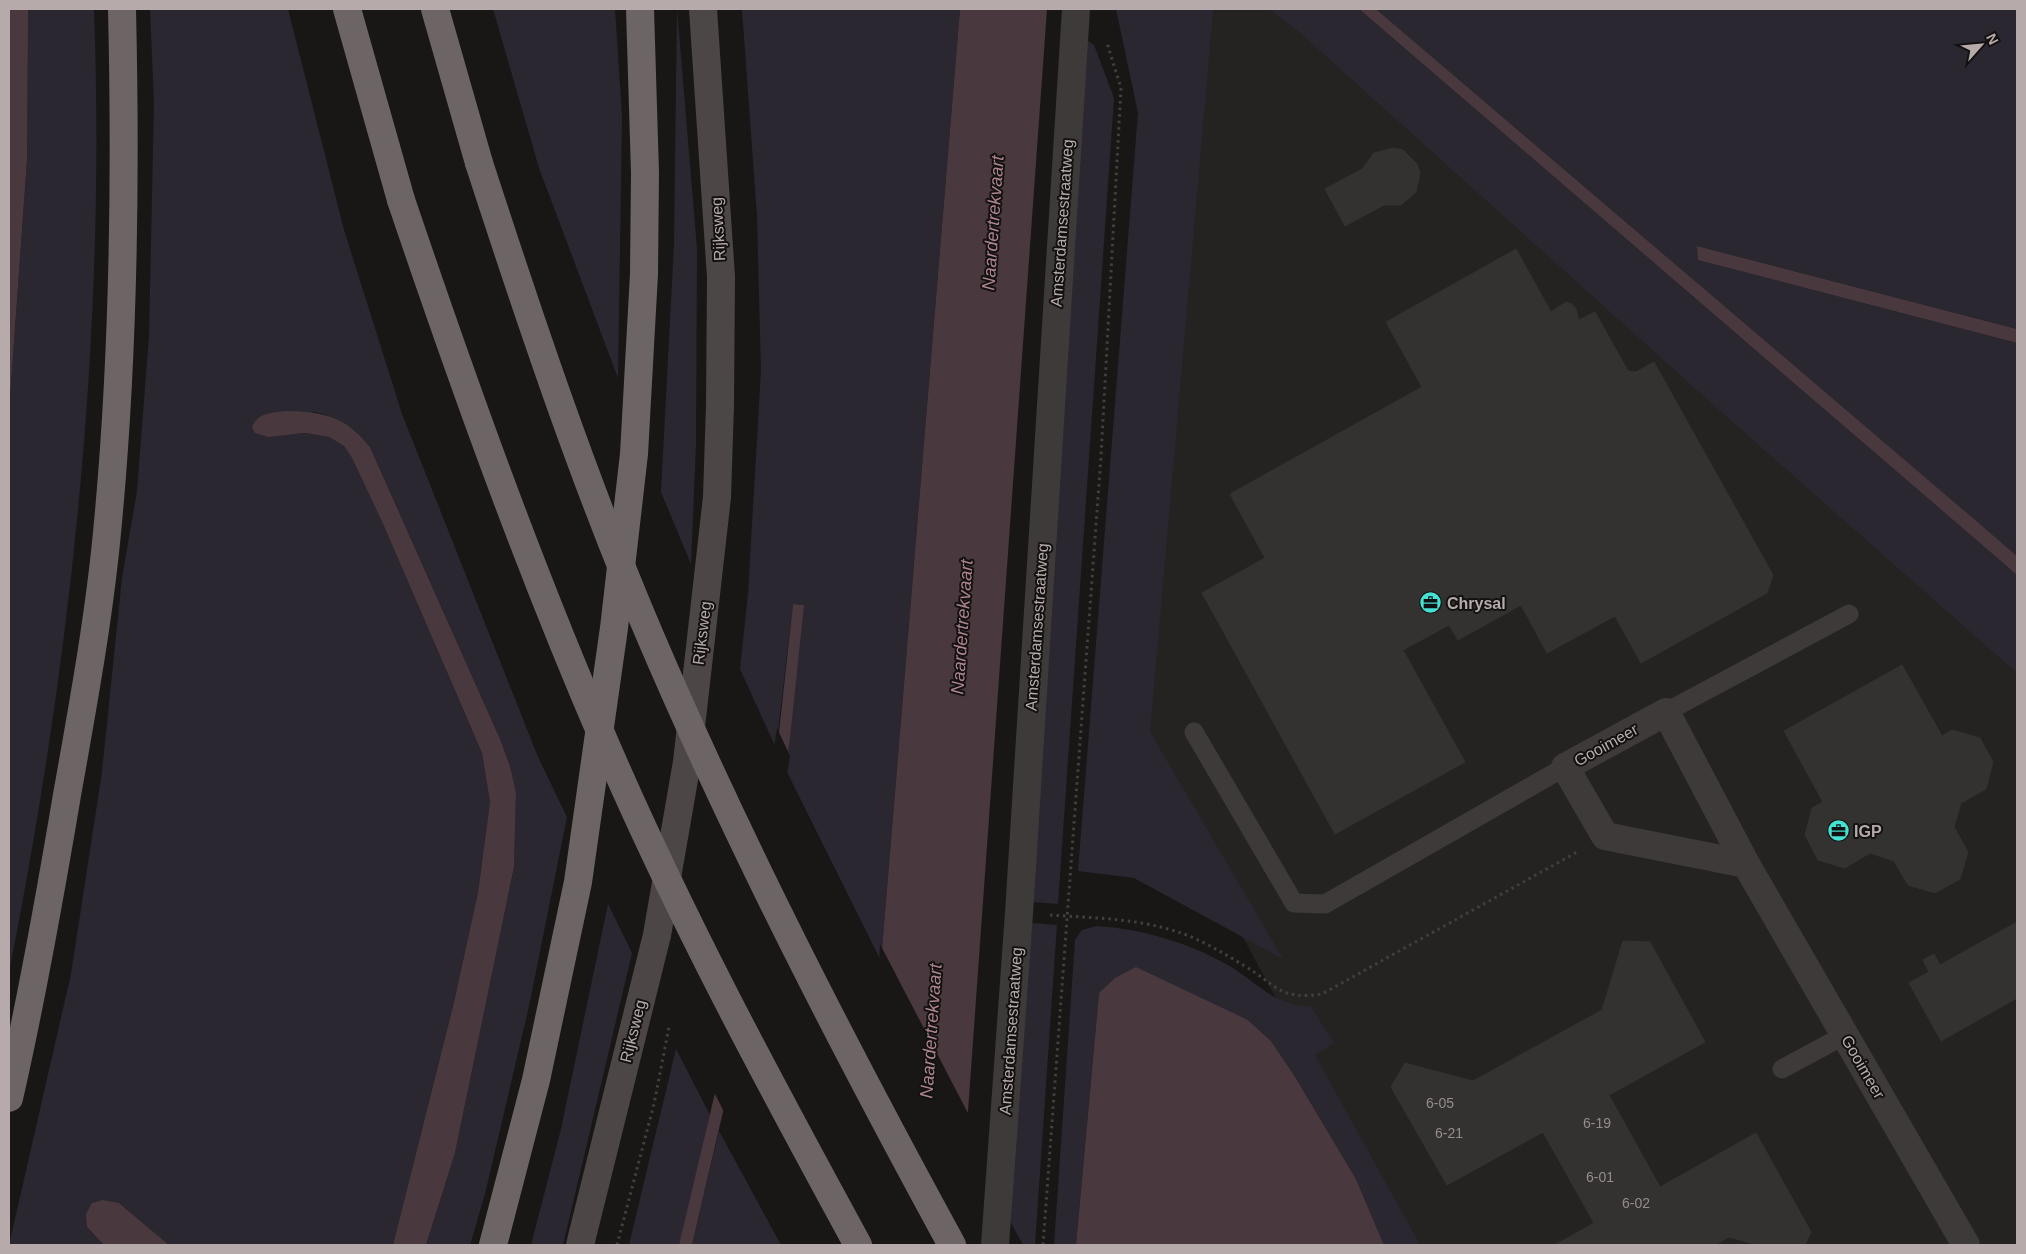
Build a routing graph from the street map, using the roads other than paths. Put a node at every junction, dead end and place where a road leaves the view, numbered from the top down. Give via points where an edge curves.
1 (122, 9) edge
2 (347, 9) edge
3 (435, 9) edge
4 (640, 9) edge
5 (703, 9) edge
6 (1076, 9) edge
7 (1848, 614) dead end
8 (1666, 712) junction
9 (1194, 732) dead end
10 (1564, 768) junction
11 (1746, 864) junction
12 (1845, 1035) junction
13 (1782, 1069) dead end
14 (9, 1098) edge
15 (493, 1245) edge
16 (580, 1245) edge
17 (858, 1245) edge
18 (952, 1245) edge
19 (996, 1245) edge
20 (1966, 1245) edge

1 - 14 highway via 124,147 120,332 108,523 84,704 32,999
2 - 17 highway, bridge via 401,200 494,469 606,745 695,939
3 - 18 highway, bridge via 520,290 565,416 661,661 746,849
4 - 15 highway via 645,163 644,274 634,454 614,628 578,882 536,1080
5 - 16 main road, Rijksweg via 721,277 717,497 687,762 657,935
6 - 19 street, Amsterdamsestraatweg
7 - 8 lane
8 - 10 street, Gooimeer
8 - 11 street, Gooimeer
9 - 10 lane via 1294,903 1325,904
10 - 11 street, Gooimeer via 1605,836
11 - 12 street, Gooimeer
12 - 13 lane
12 - 20 street, Gooimeer

